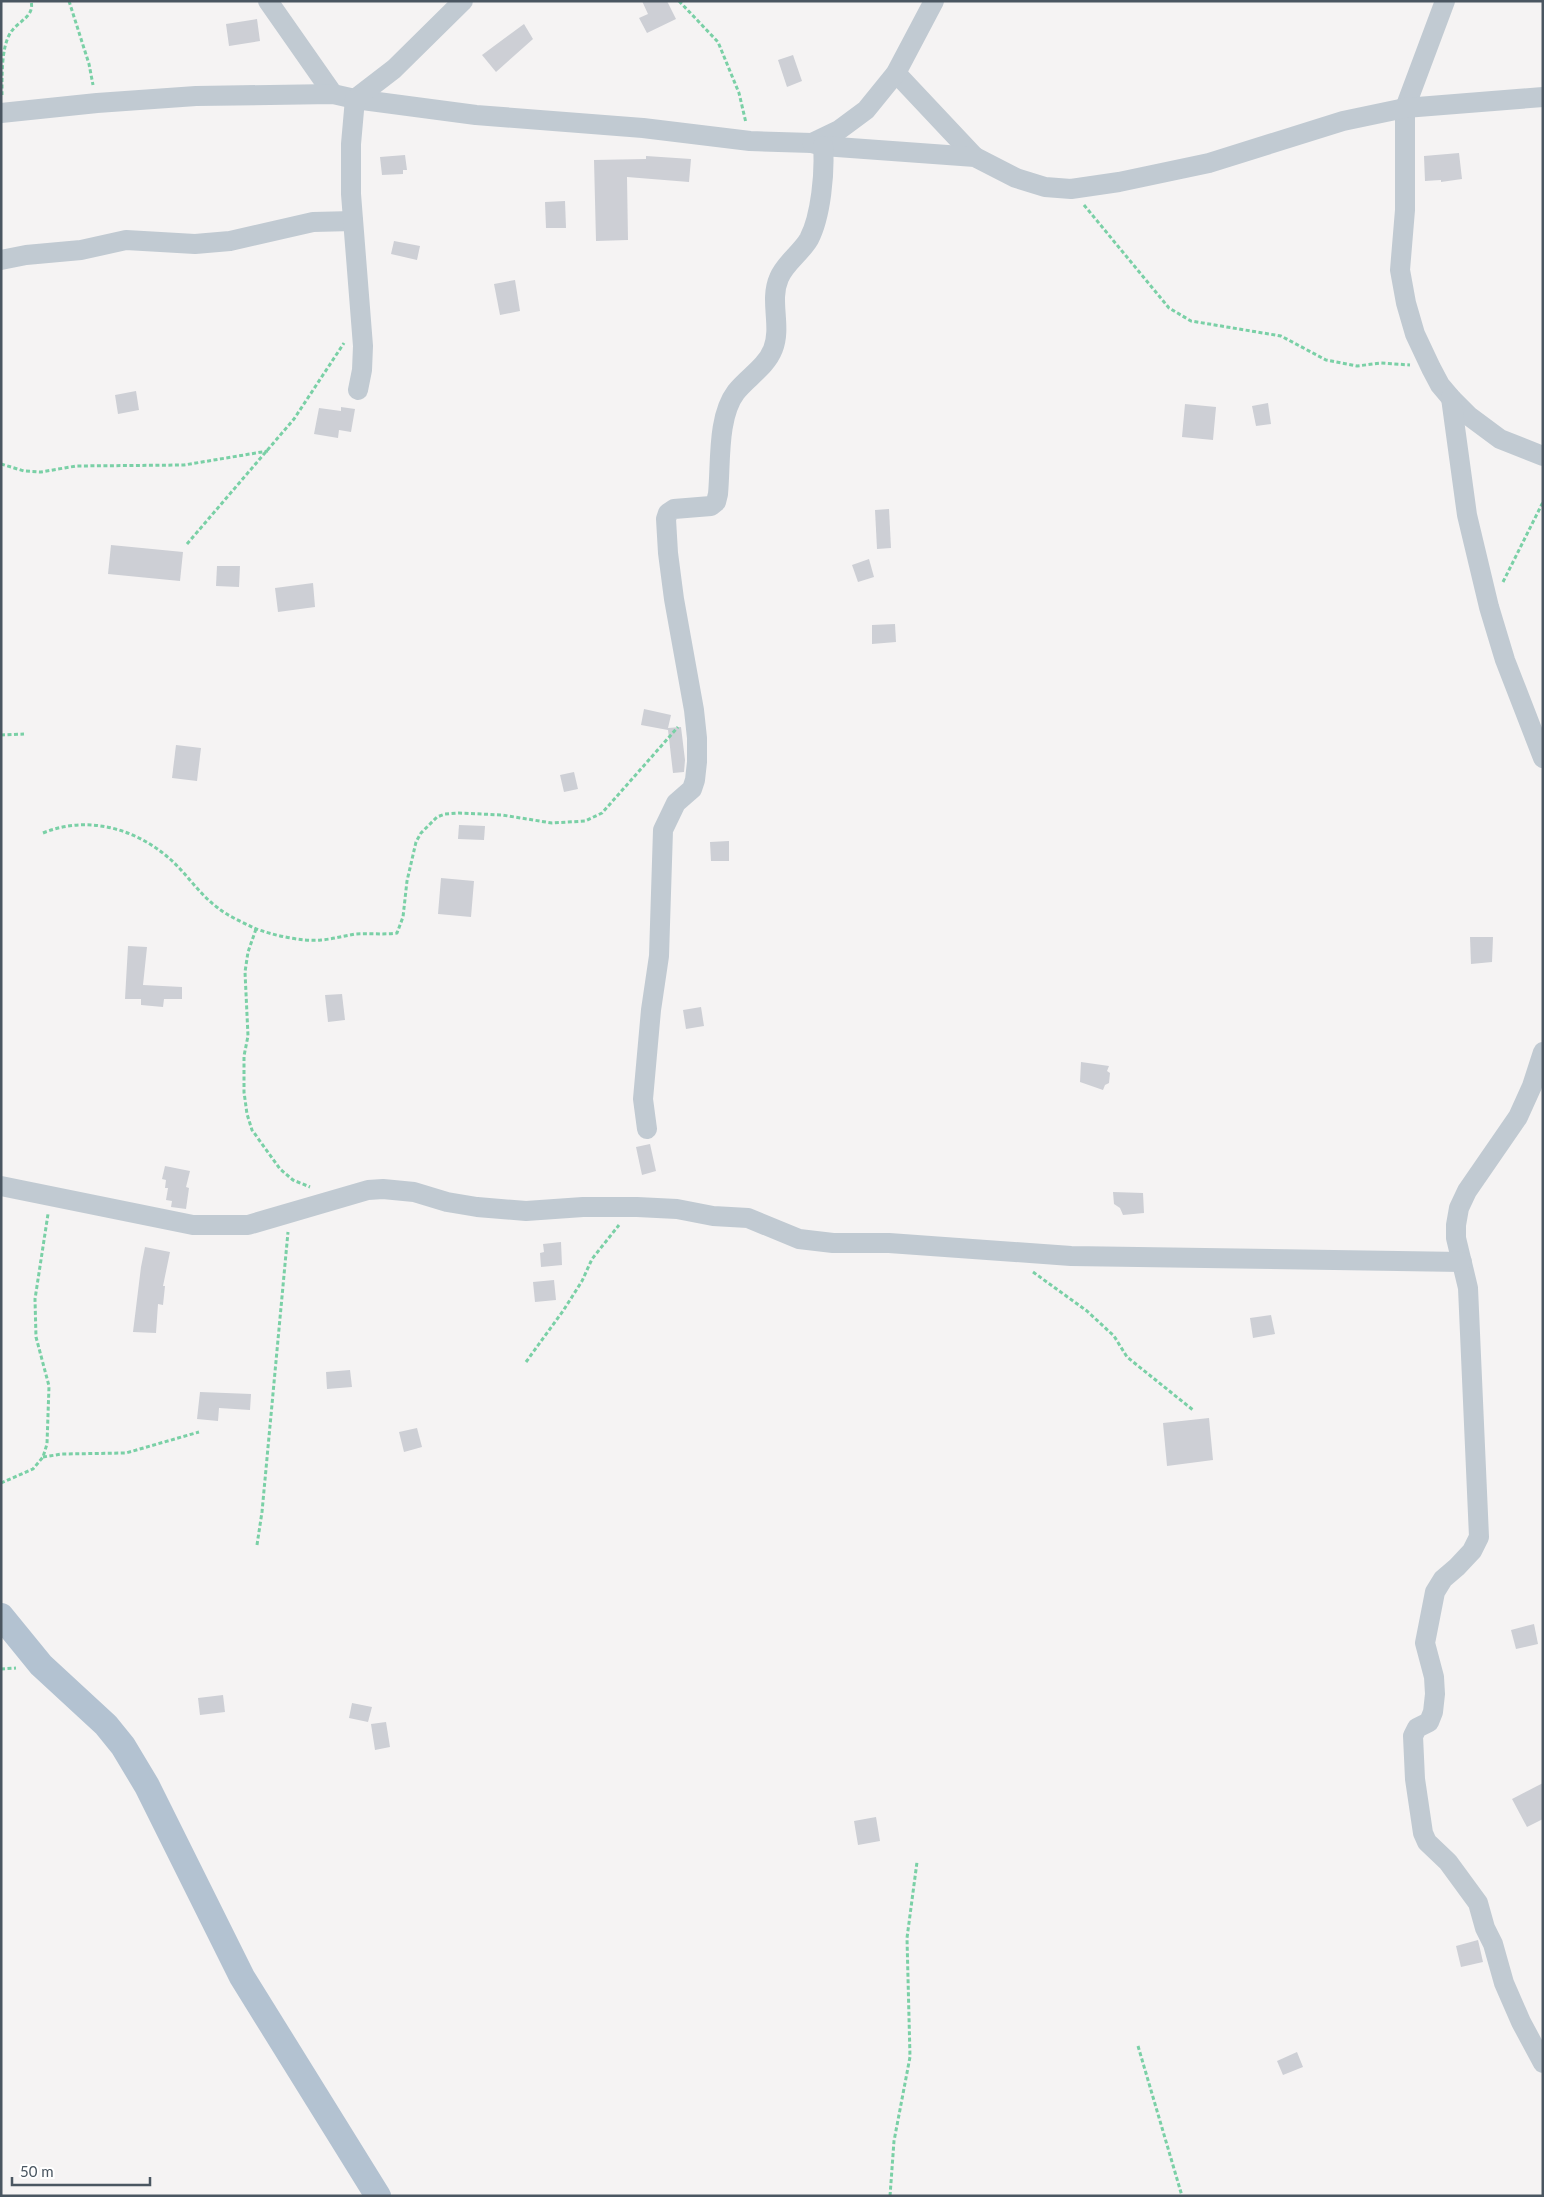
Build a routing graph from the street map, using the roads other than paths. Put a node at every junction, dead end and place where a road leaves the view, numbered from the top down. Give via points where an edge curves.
1 (268, 1) edge
2 (463, 1) edge
3 (934, 1) edge
4 (1445, 1) edge
5 (896, 73) junction
6 (333, 94) junction
7 (1543, 97) edge
8 (355, 99) junction
9 (1405, 108) junction
10 (1, 113) edge
11 (817, 145) junction
12 (975, 157) junction
13 (353, 221) junction
14 (1, 260) edge
15 (358, 390) dead end
16 (1451, 398) junction
17 (1543, 456) edge
18 (1543, 758) edge
19 (1543, 1052) edge
20 (648, 1129) dead end
21 (1, 1186) edge
22 (1462, 1262) junction
23 (1, 1616) edge
24 (1543, 2063) edge
25 (378, 2196) edge

1 - 6 street
2 - 8 street via 394,69
3 - 5 street
4 - 9 street
5 - 11 street via 866,110
5 - 12 street
6 - 8 street
6 - 10 street via 196,96 97,102
7 - 9 street
8 - 11 street via 476,115
8 - 13 street via 351,154
9 - 12 street via 1343,121 1209,163 1071,189 1045,187 1016,178
9 - 16 street via 1405,210 1400,270 1415,334 1440,385
11 - 12 street
11 - 20 street via 824,177 813,227 806,243 779,276 775,289 777,328 774,348 767,360 737,390 724,416 716,502 711,506 674,509 666,519 676,612 694,710 696,780 692,789 676,803 663,830 659,956 643,1099
13 - 14 street via 313,222 230,241 195,244 126,240 80,250
13 - 15 street via 363,346
16 - 17 street via 1500,439
16 - 18 street via 1467,515 1489,607 1505,660
19 - 22 street via 1518,1117 1467,1191 1460,1208 1456,1238
21 - 22 street via 193,1226 248,1225 368,1190 383,1189 414,1192 476,1207 516,1210 677,1209 748,1218 799,1239 824,1242 889,1243 1071,1256
22 - 24 street via 1470,1315 1479,1537 1472,1551 1443,1579 1435,1592 1425,1643 1435,1694 1429,1722 1417,1728 1413,1736 1415,1779 1427,1842 1448,1862 1478,1903 1504,1984
23 - 25 main road via 41,1665 106,1725 123,1746 147,1786 242,1977

